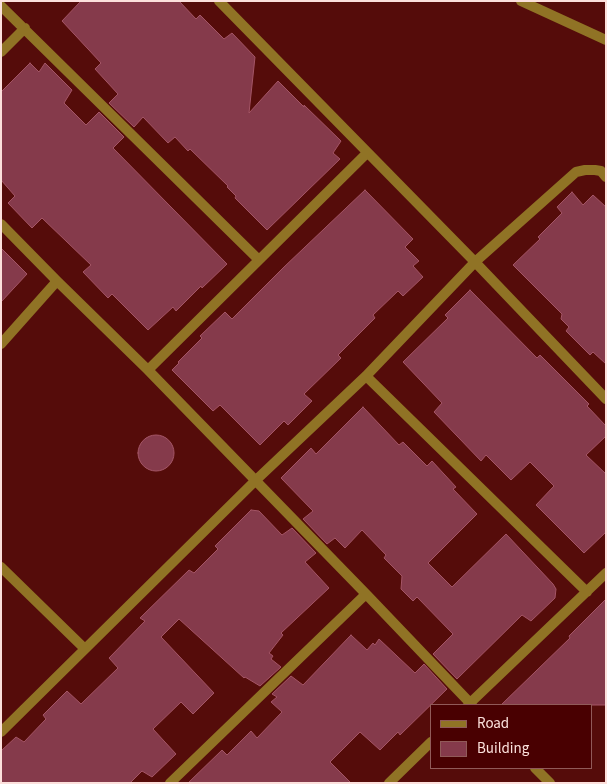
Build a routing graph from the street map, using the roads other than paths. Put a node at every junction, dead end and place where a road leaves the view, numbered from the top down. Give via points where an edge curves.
1 (218, 1) edge
2 (521, 1) edge
3 (1, 6) edge
4 (25, 28) junction
5 (606, 40) edge
6 (1, 52) edge
7 (367, 153) junction
8 (606, 177) edge
9 (1, 224) edge
10 (259, 260) junction
11 (475, 262) junction
12 (57, 281) junction
13 (1, 344) edge
14 (148, 370) junction
15 (366, 376) junction
16 (606, 399) edge
17 (255, 481) junction
18 (1, 567) edge
19 (606, 573) edge
20 (587, 592) junction
21 (366, 594) junction
22 (85, 649) junction
23 (469, 704) edge
24 (471, 704) edge
25 (1, 732) edge
26 (430, 743) edge
27 (536, 769) edge
28 (170, 783) edge
29 (389, 783) edge
30 (550, 783) edge

1 - 7 street
2 - 5 street
3 - 4 street
4 - 6 street
4 - 10 street
7 - 10 street
7 - 11 street
8 - 11 street via 595,170 576,172
9 - 12 street
10 - 14 street
11 - 15 street
11 - 16 street
12 - 13 street
12 - 14 street
14 - 17 street
15 - 17 street
15 - 20 street
17 - 21 street
17 - 22 street
18 - 22 street
19 - 20 street
20 - 24 street
21 - 23 street
21 - 28 street
22 - 25 street
26 - 29 street
27 - 30 street

